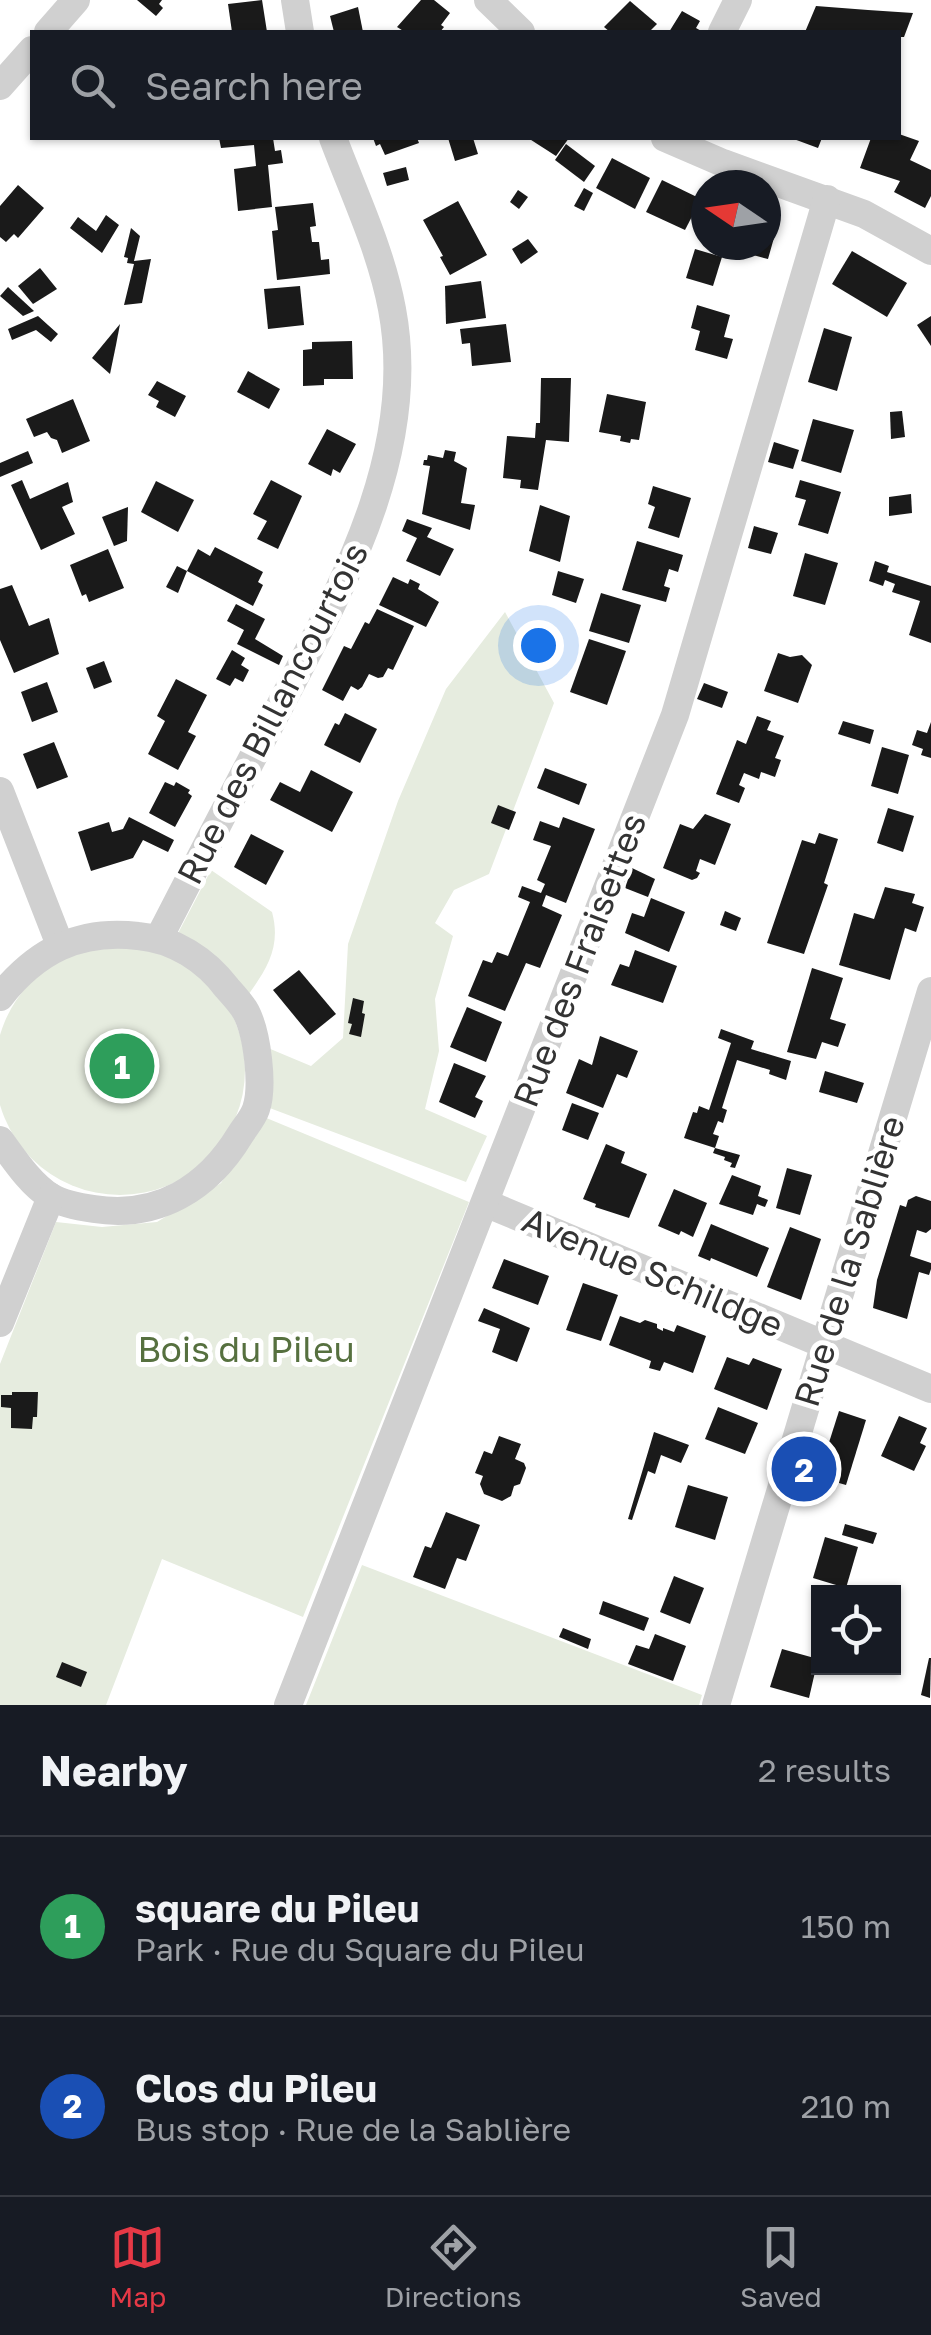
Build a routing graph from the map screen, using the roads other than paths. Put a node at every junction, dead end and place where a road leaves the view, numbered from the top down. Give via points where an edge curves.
1 (76, 0) edge
2 (294, 0) edge
3 (488, 0) edge
4 (738, 0) edge
5 (50, 30) edge
6 (300, 30) edge
7 (519, 30) edge
8 (723, 30) edge
9 (30, 52) edge
10 (0, 86) edge
11 (334, 140) edge
12 (671, 140) edge
13 (826, 200) junction
14 (931, 251) edge
15 (0, 791) edge
16 (158, 938) junction
17 (60, 945) junction
18 (931, 990) edge
19 (0, 997) edge
20 (0, 1140) edge
21 (51, 1197) junction
22 (485, 1203) junction
23 (0, 1323) edge
24 (824, 1343) junction
25 (931, 1389) edge
26 (288, 1705) edge
27 (716, 1705) edge

1 - 5 street
2 - 6 street
3 - 7 street
4 - 8 street
9 - 10 street
11 - 16 street, Rue des Billancourtois via 393,310 397,384 388,457 324,621
12 - 13 street
13 - 14 street
13 - 22 street, Rue des Fraisettes via 692,668
15 - 17 street
16 - 17 street via 109,932
16 - 21 street via 211,966 247,1013 260,1071 256,1109 224,1163 173,1199 112,1212
17 - 19 street
18 - 24 street, Rue de la Sablière
20 - 21 street
21 - 23 street
22 - 24 street, Avenue Schildge
22 - 26 street, Rue des Fraisettes
24 - 25 street, Avenue Schildge
24 - 27 street, Rue de la Sablière

